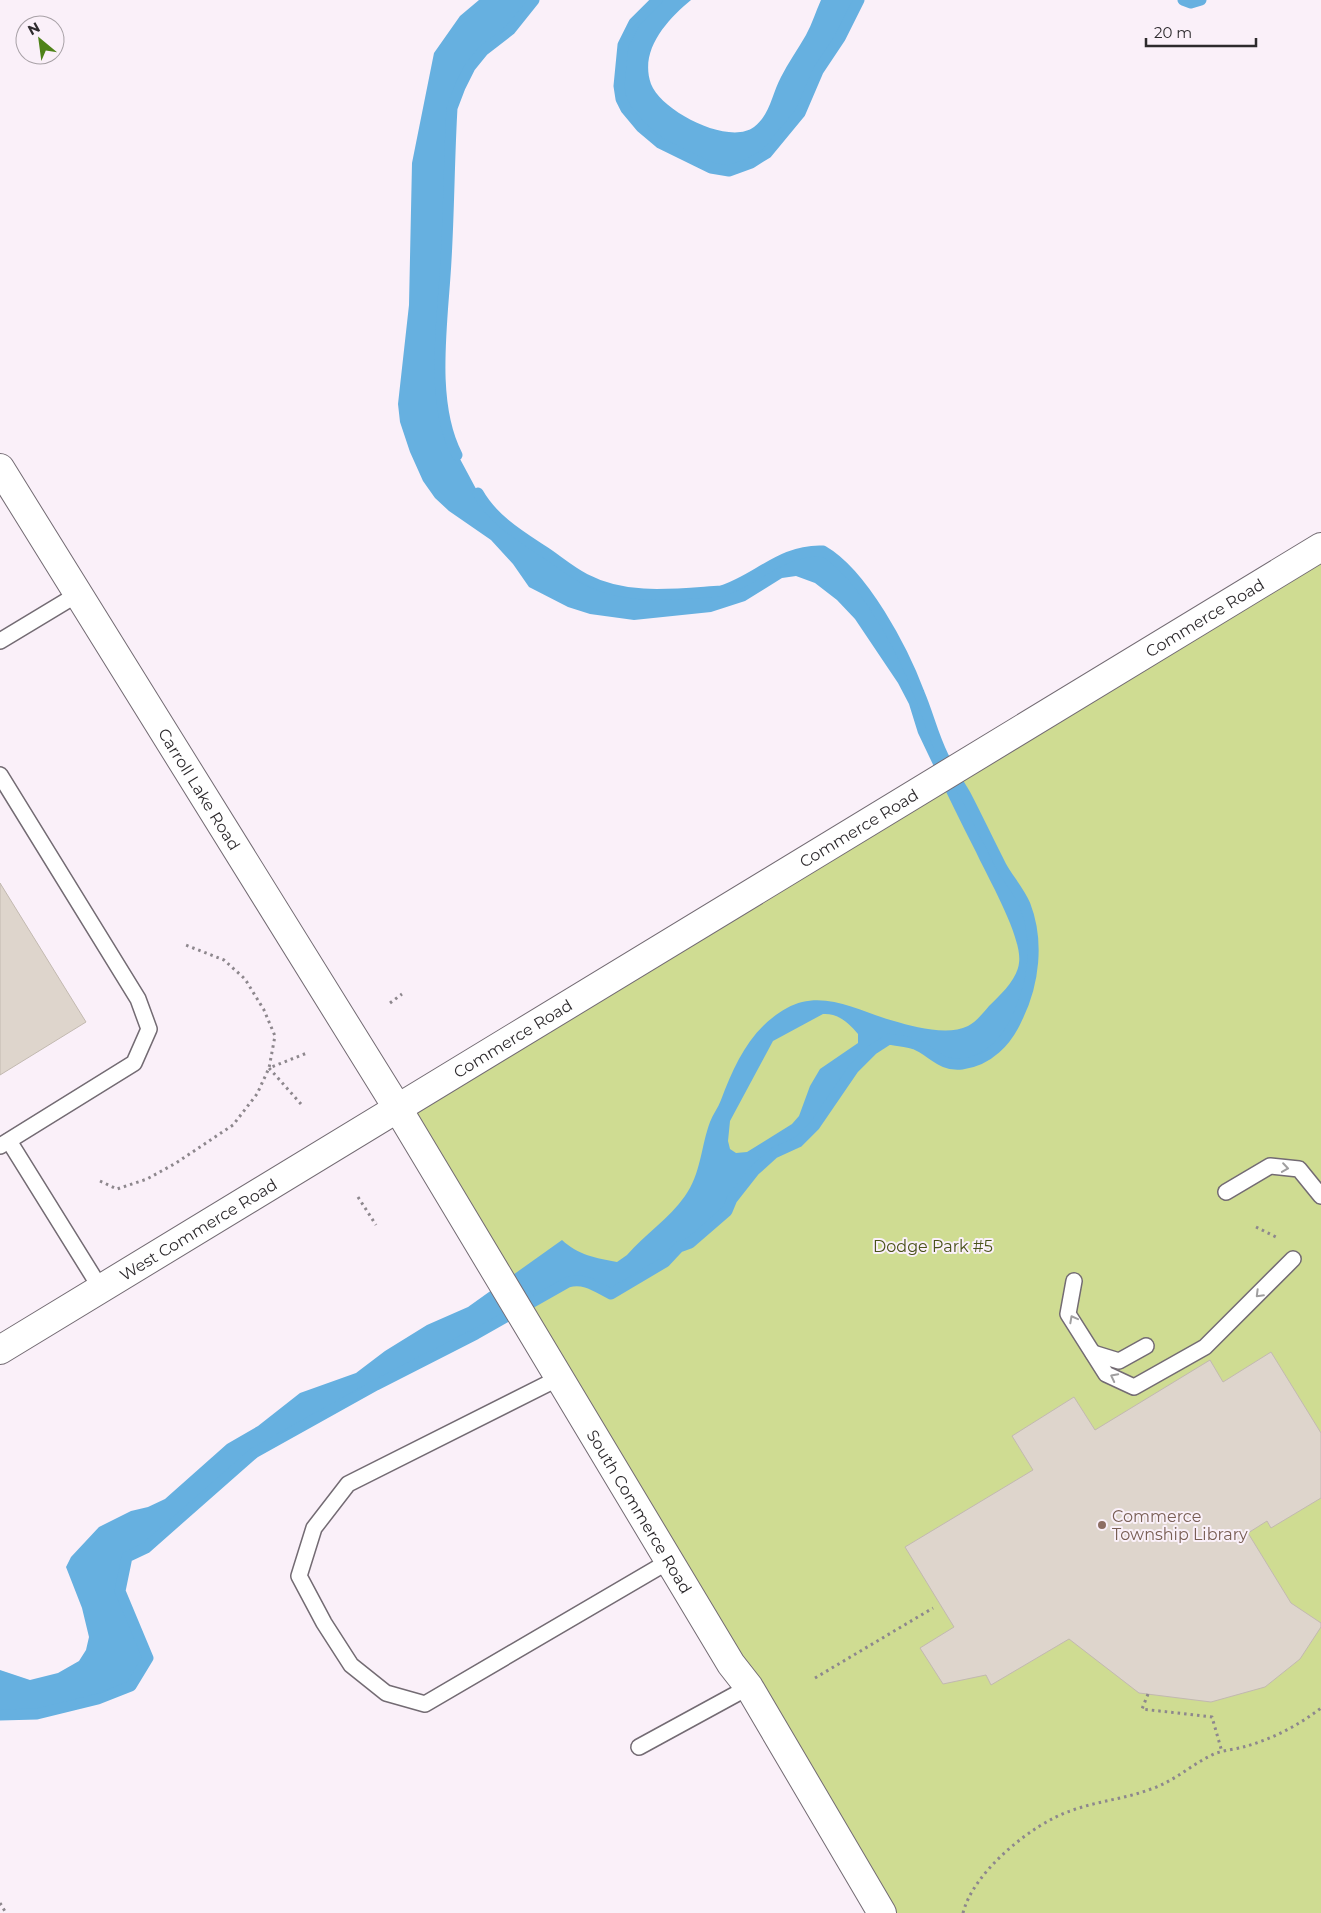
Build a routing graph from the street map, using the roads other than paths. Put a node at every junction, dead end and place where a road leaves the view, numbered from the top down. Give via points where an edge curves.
1 (0, 468) edge
2 (1321, 547) edge
3 (78, 594) junction
4 (0, 641) edge
5 (0, 775) edge
6 (398, 1109) junction
7 (4, 1143) edge
8 (1226, 1192) dead end
9 (1321, 1196) edge
10 (1293, 1259) dead end
11 (1074, 1281) dead end
12 (101, 1289) junction
13 (1146, 1346) dead end
14 (0, 1350) edge
15 (1093, 1353) junction
16 (559, 1378) junction
17 (671, 1560) junction
18 (749, 1687) junction
19 (639, 1748) dead end
20 (882, 1913) edge

1 - 3 street, Carroll Lake Road
2 - 6 street, Commerce Road
3 - 4 lane
3 - 6 street, Carroll Lake Road
5 - 7 lane via 138,999 149,1029 134,1063
6 - 12 street, West Commerce Road
6 - 16 street, South Commerce Road
7 - 12 lane
8 -> 9 lane via 1270,1166 1299,1170
10 -> 15 lane via 1205,1347 1134,1387 1106,1374
15 -> 11 lane via 1068,1314
12 - 14 street, West Commerce Road
13 - 15 lane via 1119,1361
16 - 17 street, South Commerce Road
16 - 17 lane via 348,1484 314,1528 299,1576 324,1623 351,1666 386,1694 425,1704
17 - 18 street, South Commerce Road via 731,1664
18 - 19 lane
18 - 20 street, South Commerce Road

